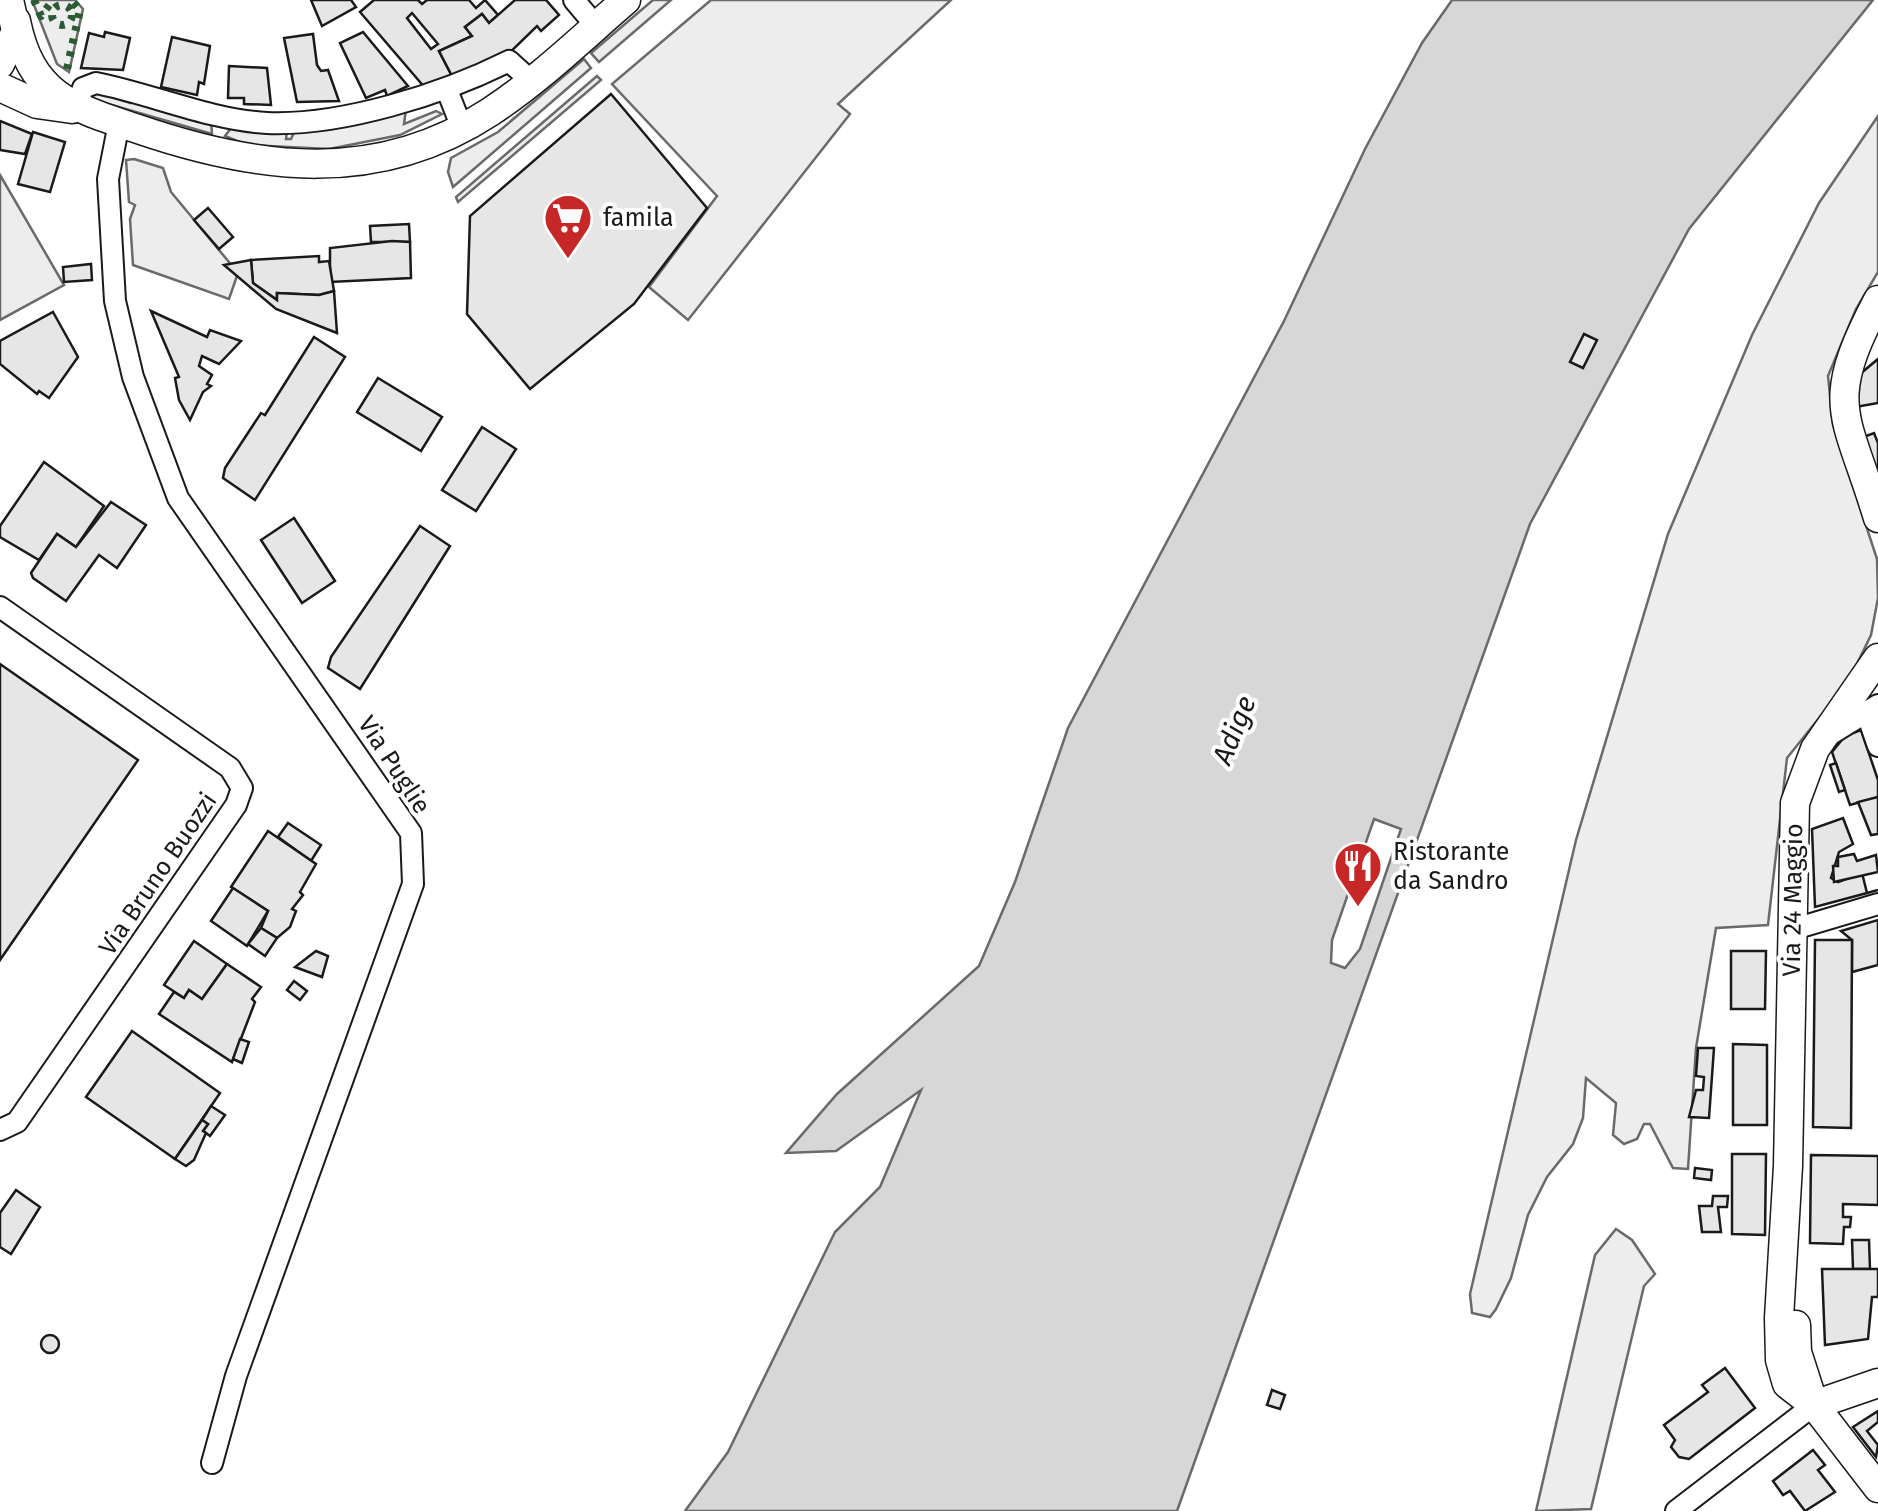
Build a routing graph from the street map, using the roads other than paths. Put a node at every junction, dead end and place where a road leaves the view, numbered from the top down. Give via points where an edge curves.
1 (574, 0) edge
2 (626, 0) edge
3 (12, 10) edge
4 (596, 26) junction
5 (0, 64) edge
6 (531, 81) junction
7 (0, 87) edge
8 (447, 90) junction
9 (80, 109) junction
10 (120, 123) junction
11 (462, 128) junction
12 (1874, 319) edge
13 (1878, 518) edge
14 (0, 608) edge
15 (1878, 658) edge
16 (1872, 708) edge
17 (1878, 746) edge
18 (1815, 749) junction
19 (1878, 904) edge
20 (1792, 930) junction
21 (0, 1130) edge
22 (1878, 1383) edge
23 (1814, 1405) junction
24 (212, 1463) dead end
25 (1878, 1488) edge
26 (1676, 1511) edge

1 - 4 street
2 - 4 street
3 - 5 street via 14,42
3 - 9 street via 37,77
4 - 6 street
6 - 8 street via 509,61
6 - 11 street
7 - 9 street via 37,104
8 - 9 street via 280,122 226,116 96,83 83,88
8 - 11 street
9 - 10 street
10 - 11 street via 234,158 304,166 383,157
10 - 24 street, Via Puglie via 108,179 115,301 133,377 178,498 410,832 413,884 248,1340
12 - 13 street via 1847,366 1841,398
14 - 21 street, Via Bruno Buozzi via 230,768 242,788 17,1122
15 - 18 street, Via 24 Maggio
16 - 17 street
16 - 18 street
18 - 20 street, Via 24 Maggio via 1796,802
19 - 20 street
20 - 23 street, Via 24 Maggio via 1788,1166 1797,1352
22 - 23 street
23 - 25 street, Via 24 Maggio
23 - 26 street

